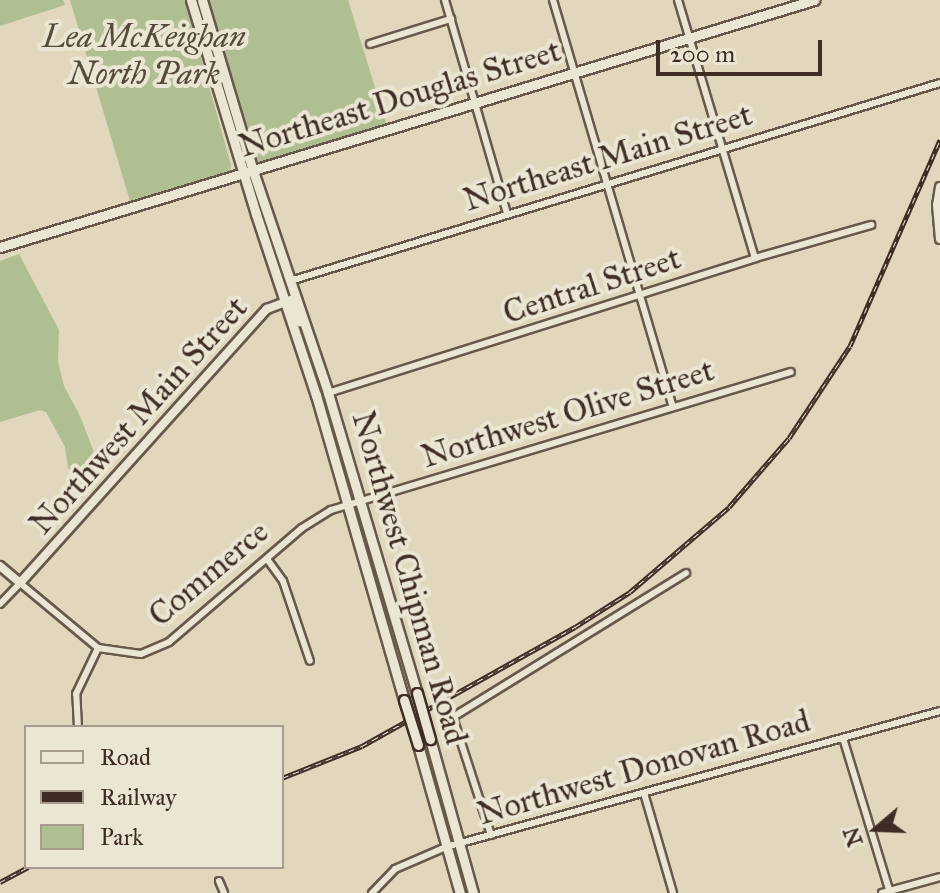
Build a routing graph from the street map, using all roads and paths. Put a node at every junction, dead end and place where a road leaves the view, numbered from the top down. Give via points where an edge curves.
1 (191, 0) edge
2 (202, 0) edge
3 (445, 0) edge
4 (553, 0) edge
5 (678, 0) edge
6 (814, 0) edge
7 (802, 2) edge
8 (451, 19) junction
9 (689, 38) junction
10 (370, 44) dead end
11 (574, 74) junction
12 (940, 83) edge
13 (474, 104) junction
14 (723, 149) junction
15 (248, 172) junction
16 (607, 184) junction
17 (940, 187) edge
18 (507, 214) junction
19 (871, 225) dead end
20 (940, 239) edge
21 (0, 247) edge
22 (755, 258) junction
23 (290, 281) junction
24 (640, 295) junction
25 (284, 300) junction
26 (309, 332) junction
27 (791, 372) dead end
28 (328, 393) junction
29 (673, 407) junction
30 (353, 503) junction
31 (267, 559) junction
32 (0, 566) edge
33 (686, 573) dead end
34 (20, 583) junction
35 (0, 604) edge
36 (98, 648) junction
37 (310, 661) dead end
38 (940, 711) edge
39 (78, 725) edge
40 (843, 738) junction
41 (644, 793) junction
42 (491, 835) junction
43 (459, 844) junction
44 (446, 847) junction
45 (940, 877) edge
46 (219, 881) dead end
47 (887, 892) edge
48 (224, 893) edge
49 (372, 893) edge
50 (460, 893) edge
51 (473, 893) edge
52 (673, 893) edge

1 - 15 main road
2 - 15 main road
3 - 8 street
4 - 11 street
5 - 9 street
6 - 7 main road, Northeast Douglas Street
7 - 9 main road, Northeast Douglas Street
8 - 10 street
8 - 13 street
9 - 11 main road, Northeast Douglas Street
9 - 14 street
11 - 13 main road, Northeast Douglas Street
11 - 16 street
12 - 14 street, Northeast Main Street
13 - 15 main road, Northeast Douglas Street
13 - 18 street
14 - 16 street, Northeast Main Street
14 - 22 street
15 - 21 main road, Northeast Douglas Street
15 - 23 main road, Northwest Chipman Road
15 - 25 main road, Northwest Chipman Road
16 - 18 street, Northeast Main Street
16 - 24 street
17 - 20 street
18 - 23 street, Northeast Main Street
19 - 22 street, Central Street
22 - 24 street, Central Street
23 - 26 main road, Northwest Chipman Road
24 - 28 street, Central Street
24 - 29 street
25 - 26 street via 291,300
25 - 30 main road, Northwest Chipman Road
25 - 34 street, Northwest Main Street via 267,309
26 - 28 main road, Northwest Chipman Road
27 - 29 street, Northwest Olive Street
28 - 30 main road, Northwest Chipman Road
29 - 30 street, Northwest Olive Street
30 - 31 street, Commerce via 316,518
30 - 43 main road, Northwest Chipman Road, bridge via 417,693
30 - 44 main road, Northwest Chipman Road, bridge
31 - 36 street, Commerce via 169,642 141,654
31 - 37 street via 283,581
32 - 34 street
33 - 42 street via 453,717
34 - 35 street, Northwest Main Street
34 - 36 street
36 - 39 street via 76,694
38 - 40 street, Northwest Donovan Road
40 - 41 street, Northwest Donovan Road
40 - 47 street
41 - 42 street, Northwest Donovan Road
41 - 52 street
42 - 43 street, Northwest Donovan Road
43 - 44 street, Northwest Donovan Road
43 - 51 main road, Northwest Chipman Road
44 - 49 street, Northwest Donovan Road via 395,869
44 - 50 main road, Northwest Chipman Road
45 - 47 street
46 - 48 street

